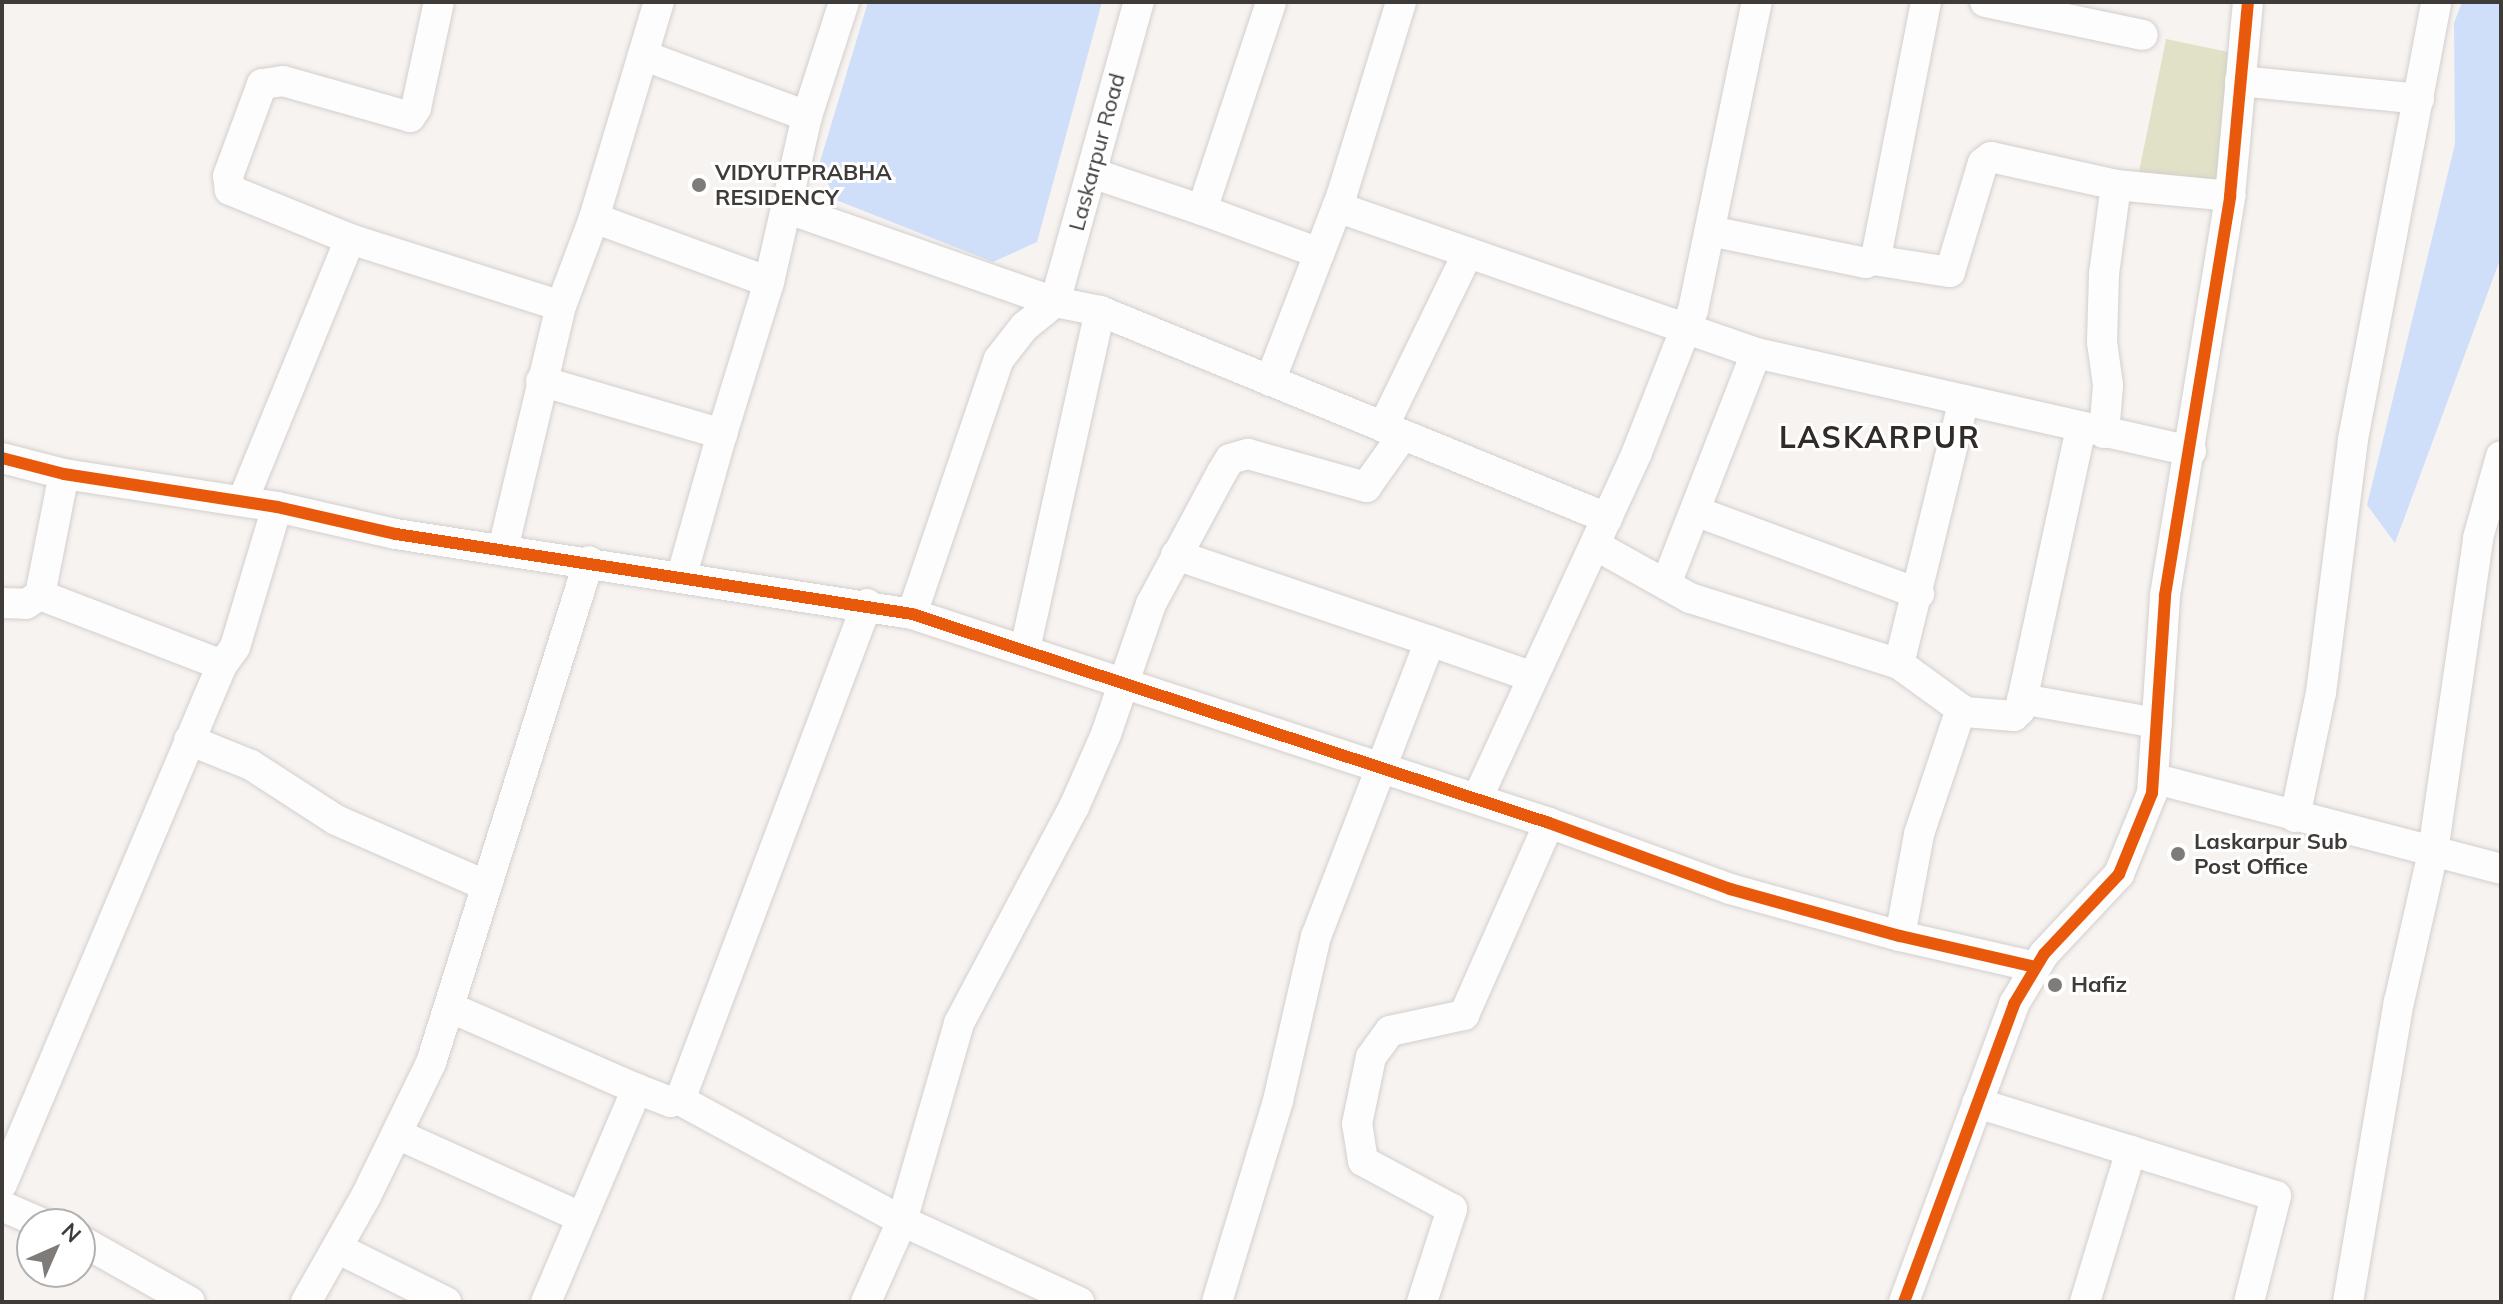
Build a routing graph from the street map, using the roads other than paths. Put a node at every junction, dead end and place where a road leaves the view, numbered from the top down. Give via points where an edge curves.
1 (439, 2) edge
2 (659, 2) edge
3 (844, 2) edge
4 (1139, 2) edge
5 (1271, 2) edge
6 (1401, 2) edge
7 (1757, 2) edge
8 (1926, 2) edge
9 (1985, 2) edge
10 (2248, 2) edge
11 (2436, 2) edge
12 (2143, 35) dead end
13 (645, 56) junction
14 (2240, 81) junction
15 (2419, 99) junction
16 (807, 116) junction
17 (1092, 173) junction
18 (2116, 185) junction
19 (2230, 196) junction
20 (1337, 207) junction
21 (786, 208) junction
22 (1202, 210) junction
23 (594, 218) junction
24 (1710, 231) junction
25 (350, 239) junction
26 (1319, 253) junction
27 (1468, 253) junction
28 (1873, 260) junction
29 (769, 282) junction
30 (1055, 302) junction
31 (561, 306) junction
32 (1100, 311) junction
33 (1686, 328) junction
34 (1756, 353) junction
35 (541, 381) junction
36 (1270, 381) junction
37 (1964, 400) junction
38 (1393, 431) junction
39 (2092, 431) junction
40 (722, 434) junction
41 (2191, 451) junction
42 (2501, 456) edge
43 (2, 458) edge
44 (64, 474) junction
45 (243, 500) junction
46 (277, 507) junction
47 (1695, 511) junction
48 (1607, 518) junction
49 (1595, 545) junction
50 (503, 549) junction
51 (1176, 555) junction
52 (589, 561) junction
53 (682, 575) junction
54 (1666, 584) junction
55 (1919, 594) junction
56 (40, 595) junction
57 (2, 603) edge
58 (867, 604) junction
59 (912, 614) junction
60 (1430, 641) junction
61 (1025, 649) junction
62 (1899, 664) junction
63 (222, 665) junction
64 (1533, 677) junction
65 (1123, 681) junction
66 (2022, 699) junction
67 (1961, 709) junction
68 (2157, 723) junction
69 (189, 740) junction
70 (1379, 767) junction
71 (2156, 779) junction
72 (1477, 799) junction
73 (2295, 817) junction
74 (1549, 823) junction
75 (2433, 852) junction
76 (2501, 869) edge
77 (485, 885) junction
78 (1900, 936) junction
79 (2035, 967) junction
80 (449, 1007) junction
81 (637, 1089) junction
82 (680, 1100) junction
83 (1977, 1103) junction
84 (397, 1134) junction
85 (2131, 1151) junction
86 (2, 1184) edge
87 (581, 1217) junction
88 (902, 1221) junction
89 (337, 1248) junction
90 (96, 1249) edge
91 (190, 1302) edge
92 (306, 1302) edge
93 (446, 1302) edge
94 (546, 1302) edge
95 (866, 1302) edge
96 (1079, 1302) edge
97 (1217, 1302) edge
98 (1422, 1302) edge
99 (1904, 1302) edge
100 (2085, 1302) edge
101 (2249, 1302) edge
102 (2348, 1302) edge

1 - 25 street via 410,117 283,81 262,84 228,176 230,190
2 - 13 street
3 - 16 street
4 - 17 street, Laskarpur Road
5 - 22 street
6 - 20 street
7 - 24 street
8 - 28 street
9 - 12 street
10 - 14 street
11 - 15 street
13 - 16 street
13 - 23 street
14 - 15 street
14 - 19 street
15 - 73 street via 2353,439 2321,693
16 - 21 street
17 - 22 street
17 - 30 street, Laskarpur Road
18 - 19 street
18 - 28 street via 1991,157 1983,163 1950,272
18 - 39 street via 2104,274 2102,342 2108,385
19 - 41 street
20 - 26 street
20 - 27 street
21 - 29 street
21 - 30 street
22 - 26 street
23 - 29 street
23 - 31 street
24 - 28 street via 1866,263
24 - 33 street
25 - 31 street
25 - 45 street
26 - 36 street
27 - 33 street
27 - 38 street
29 - 40 street
30 - 32 street
30 - 59 street via 1011,341 994,368
31 - 35 street
32 - 36 street
32 - 61 street
33 - 34 street
33 - 48 street
34 - 37 street
34 - 47 street
35 - 40 street
35 - 50 street
36 - 38 street
37 - 39 street
37 - 55 street
38 - 48 street
38 - 51 street via 1366,487 1238,454 1222,472
39 - 41 street
39 - 66 street
40 - 53 street
41 - 68 street via 2165,595
42 - 75 street via 2472,573
43 - 44 street
44 - 45 street
44 - 56 street
45 - 46 street
46 - 50 street via 396,534
46 - 63 street via 235,647
47 - 54 street
47 - 55 street
48 - 49 street
49 - 54 street
49 - 64 street
50 - 52 street
51 - 60 street
51 - 65 street
52 - 53 street
52 - 77 street
53 - 58 street
54 - 62 street via 1690,598
55 - 62 street
56 - 57 street via 26,604
56 - 63 street
58 - 59 street
58 - 82 street
59 - 61 street
60 - 64 street
60 - 70 street
61 - 65 street
62 - 67 street
63 - 69 street
64 - 72 street
65 - 70 street
65 - 88 street via 1080,796 950,1044
66 - 67 street via 2014,716
66 - 68 street
67 - 78 street via 1919,834
68 - 71 street
69 - 77 street via 251,765 336,820
69 - 86 street
70 - 72 street
70 - 97 street via 1316,936 1278,1101
71 - 73 street
71 - 79 street via 2119,874
72 - 74 street
73 - 75 street
74 - 78 street via 1730,889
74 - 98 street via 1464,1015 1390,1031 1371,1057 1357,1124 1363,1161 1452,1209
75 - 76 street
75 - 102 street via 2399,1002
77 - 80 street
78 - 79 street
79 - 83 street via 2009,1013
80 - 81 street
80 - 84 street via 426,1077
81 - 82 street via 671,1102
81 - 87 street
82 - 88 street
83 - 85 street
83 - 99 street
84 - 87 street
84 - 89 street
85 - 100 street
85 - 101 street via 2276,1196
87 - 94 street
88 - 95 street
88 - 96 street
89 - 92 street
89 - 93 street
90 - 91 street

